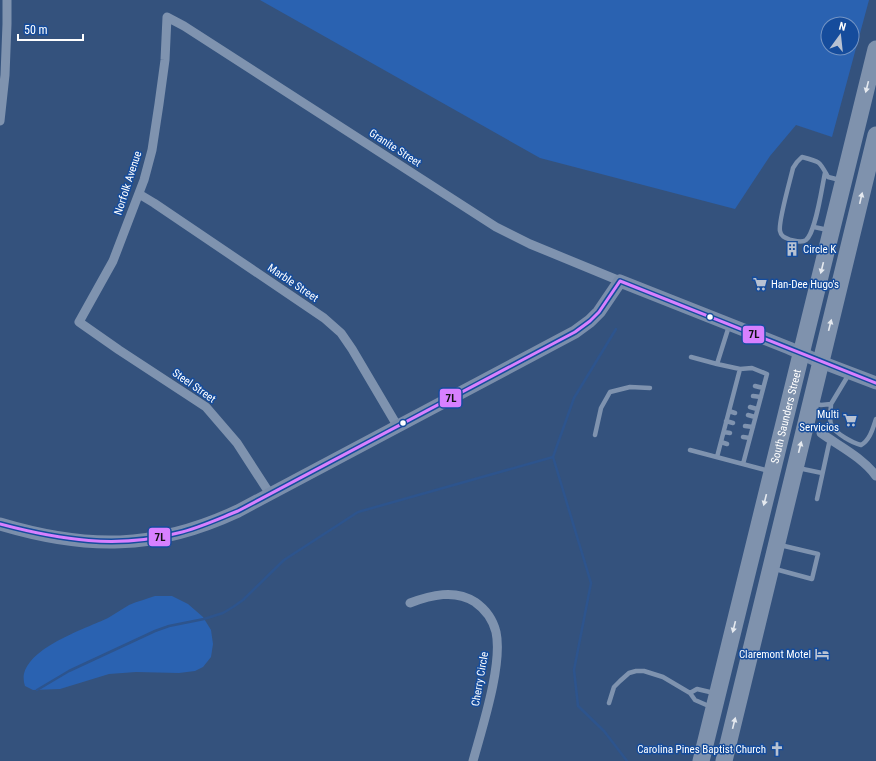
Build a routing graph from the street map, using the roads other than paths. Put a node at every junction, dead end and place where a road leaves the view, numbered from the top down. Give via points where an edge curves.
1 (7, 0) edge
2 (167, 17) joint
3 (876, 49) edge
4 (0, 121) edge
5 (876, 135) edge
6 (825, 173) junction
7 (843, 181) junction
8 (139, 194) junction
9 (814, 227) junction
10 (831, 230) junction
11 (620, 281) junction
12 (79, 322) joint
13 (730, 324) junction
14 (801, 354) junction
15 (690, 357) dead end
16 (821, 362) junction
17 (717, 364) junction
18 (740, 369) junction
19 (849, 373) junction
20 (876, 383) edge
21 (755, 386) dead end
22 (650, 388) dead end
23 (763, 388) junction
24 (753, 396) dead end
25 (761, 397) junction
26 (732, 402) junction
27 (811, 402) junction
28 (737, 403) dead end
29 (831, 404) junction
30 (750, 407) dead end
31 (758, 409) junction
32 (729, 411) junction
33 (735, 413) dead end
34 (748, 416) dead end
35 (755, 418) junction
36 (876, 419) edge
37 (726, 421) junction
38 (733, 422) dead end
39 (745, 426) dead end
40 (398, 427) junction
41 (753, 427) junction
42 (833, 428) junction
43 (724, 432) junction
44 (730, 433) dead end
45 (595, 435) dead end
46 (825, 436) junction
47 (743, 437) dead end
48 (750, 438) junction
49 (721, 442) junction
50 (727, 444) dead end
51 (740, 448) dead end
52 (747, 449) junction
53 (690, 450) dead end
54 (717, 457) junction
55 (743, 464) junction
56 (795, 468) junction
57 (772, 472) junction
58 (822, 473) junction
59 (876, 476) edge
60 (270, 494) junction
61 (817, 499) dead end
62 (0, 524) edge
63 (777, 544) junction
64 (771, 568) junction
65 (410, 602) dead end
66 (690, 693) junction
67 (716, 701) junction
68 (609, 702) dead end
69 (473, 761) edge
70 (701, 761) edge
71 (724, 761) edge

1 - 4 street via 5,75
2 - 8 street, Norfolk Avenue via 165,60 152,150
2 - 11 street, Granite Street via 496,227 530,244
3 -> 7 highway, South Saunders Street
16 -> 5 highway, South Saunders Street
6 - 7 lane via 828,177
6 - 9 lane
6 - 9 lane via 816,160 802,158 797,162 793,168 779,230 783,237 798,242 807,239
7 - 10 highway, South Saunders Street
8 - 12 street, Norfolk Avenue via 114,261
8 - 40 street, Marble Street via 324,318 341,333
9 - 10 lane
10 -> 14 highway, South Saunders Street
11 - 13 street
11 - 40 street via 599,312 576,332
12 - 60 street, Steel Street via 206,407 237,443
13 - 14 street
13 - 17 lane
14 - 16 street
14 - 57 highway, South Saunders Street
15 - 17 lane
16 - 19 street
16 - 27 highway, South Saunders Street
17 - 18 lane
18 - 23 lane via 752,368 767,374
18 - 26 lane via 740,382
19 - 20 street
19 - 29 lane
21 - 23 lane
22 - 45 lane via 630,386 610,392 601,408
23 - 25 lane
24 - 25 lane
25 - 31 lane
26 - 28 lane
26 - 32 lane
27 - 29 lane
56 -> 27 highway, South Saunders Street
29 - 42 lane via 830,420
30 - 31 lane
31 - 35 lane
32 - 33 lane
32 - 37 lane
34 - 35 lane
35 - 41 lane
36 - 42 lane via 868,438 861,445
37 - 38 lane
37 - 43 lane
39 - 41 lane
40 - 60 street
41 - 48 lane
42 - 46 lane
43 - 44 lane
43 - 49 lane
46 - 58 lane
46 - 59 street via 860,460
47 - 48 lane
48 - 52 lane
49 - 50 lane
49 - 54 lane
51 - 52 lane
52 - 55 lane
53 - 54 lane
54 - 55 lane
55 - 57 lane
56 - 58 lane
56 - 63 highway, South Saunders Street
57 -> 67 highway, South Saunders Street
58 - 61 lane
60 - 62 street via 238,512 206,525 145,540 75,540 37,534
63 - 64 highway, South Saunders Street
63 - 64 lane via 818,554 812,579
71 -> 64 highway, South Saunders Street
65 - 69 street, Cherry Circle via 441,594 461,596 480,606 496,630 498,644 494,675
66 - 67 lane via 697,690
66 - 67 lane via 695,700 706,706
66 - 68 lane via 662,677 636,671 629,673 614,687
67 - 70 highway, South Saunders Street

